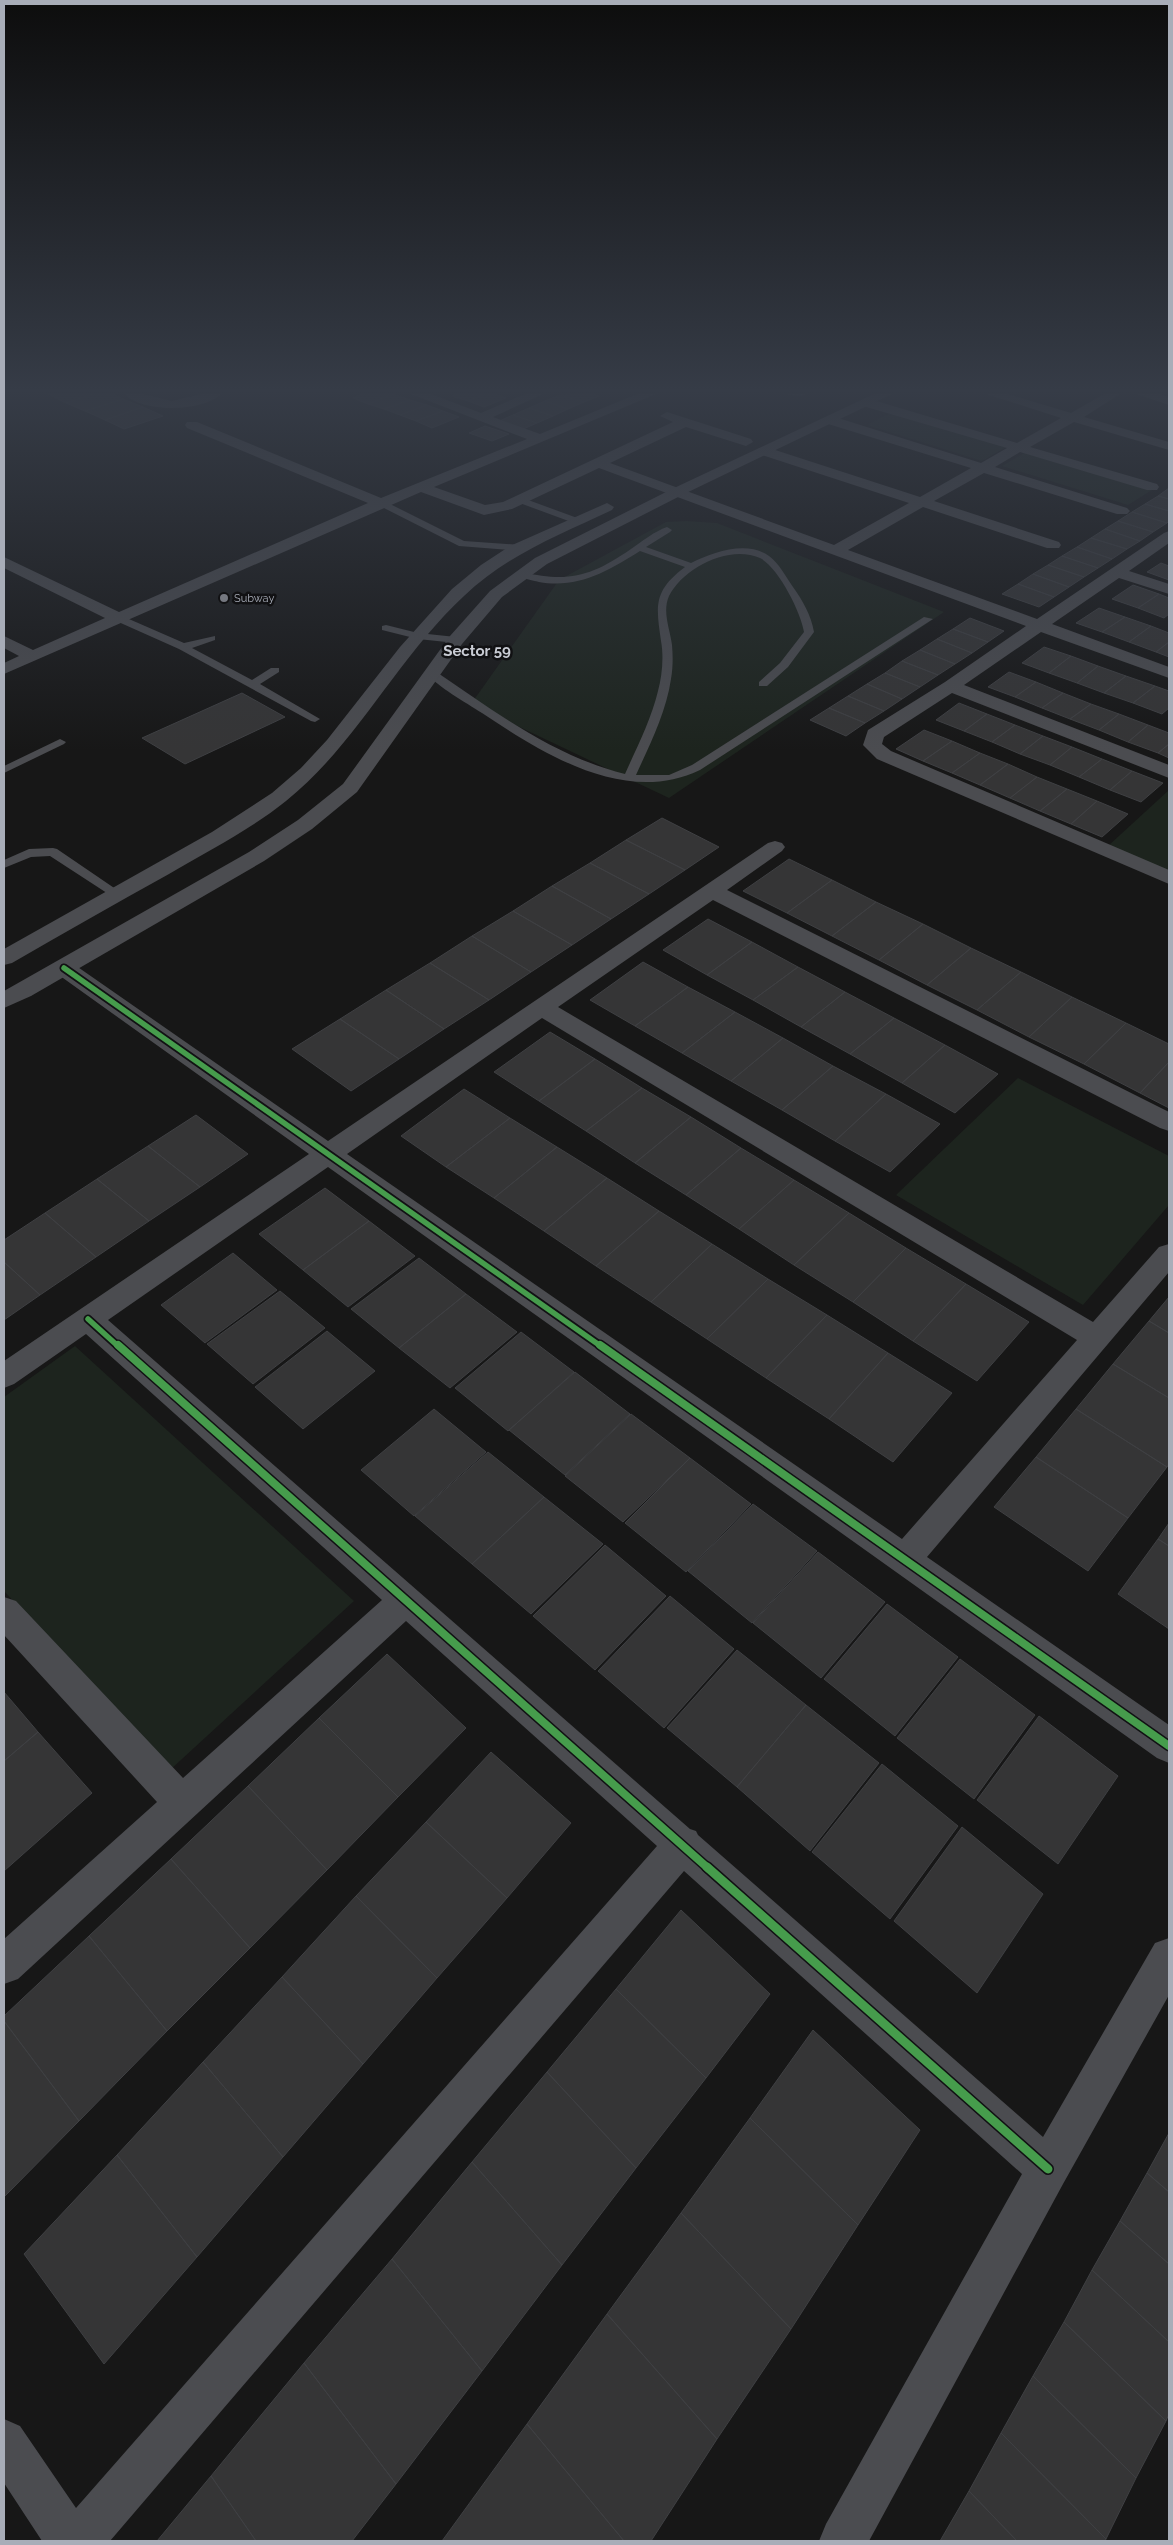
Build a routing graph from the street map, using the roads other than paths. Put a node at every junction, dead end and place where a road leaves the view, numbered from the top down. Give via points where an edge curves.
1 (359, 513) edge
2 (400, 513) edge
3 (553, 513) edge
4 (595, 513) edge
5 (637, 513) edge
6 (735, 513) edge
7 (901, 513) edge
8 (957, 513) edge
9 (577, 522) junction
10 (667, 530) dead end
11 (1169, 536) edge
12 (1053, 545) dead end
13 (638, 547) junction
14 (521, 548) junction
15 (836, 550) junction
16 (4, 562) edge
17 (691, 566) junction
18 (1116, 572) junction
19 (522, 576) junction
20 (1169, 589) edge
21 (118, 618) junction
22 (928, 620) dead end
23 (1038, 626) junction
24 (386, 628) dead end
25 (418, 636) junction
26 (212, 638) dead end
27 (456, 640) junction
28 (4, 641) edge
29 (183, 647) junction
30 (33, 657) junction
31 (4, 669) edge
32 (275, 670) dead end
33 (430, 673) junction
34 (1169, 673) edge
35 (252, 684) junction
36 (763, 684) dead end
37 (951, 686) junction
38 (315, 719) dead end
39 (60, 742) dead end
40 (4, 770) edge
41 (1169, 772) edge
42 (630, 777) junction
43 (775, 847) dead end
44 (4, 864) edge
45 (1169, 878) edge
46 (710, 890) junction
47 (116, 894) junction
48 (4, 958) edge
49 (64, 968) junction
50 (4, 1001) edge
51 (540, 1008) junction
52 (1169, 1122) edge
53 (328, 1154) junction
54 (1169, 1254) edge
55 (88, 1319) junction
56 (1097, 1338) junction
57 (4, 1376) edge
58 (904, 1560) junction
59 (406, 1600) junction
60 (4, 1612) edge
61 (1169, 1746) edge
62 (181, 1802) junction
63 (684, 1844) junction
64 (4, 1965) edge
65 (1165, 1978) edge
66 (1048, 2169) junction
67 (4, 2442) edge
68 (70, 2541) edge
69 (79, 2541) edge
70 (843, 2541) edge

1 - 21 street
2 - 14 lane via 462,544
3 - 9 lane
4 - 9 street
5 - 19 street via 541,561
6 - 15 street
7 - 15 street
8 - 12 street
9 - 14 street
10 - 13 lane
11 - 18 street
13 - 17 lane
13 - 19 lane via 577,580 553,581
14 - 25 street via 487,568
15 - 23 street
16 - 21 street
17 - 36 lane via 727,553 758,554 768,559 790,589 804,614 808,632 784,665
17 - 42 lane via 663,597 665,680 655,716
18 - 20 street
18 - 23 street
19 - 27 street via 496,594
21 - 29 lane
21 - 30 street
22 - 42 lane via 686,774 656,780
23 - 34 street
23 - 37 street
24 - 25 lane
25 - 27 lane
25 - 47 street via 321,757 279,796 209,842
26 - 29 lane
27 - 33 street
28 - 30 street
29 - 35 lane
30 - 31 street
32 - 35 lane
33 - 42 lane via 557,754 596,770
33 - 49 street via 350,788 330,806 256,856
35 - 38 lane
37 - 41 street
37 - 45 street via 875,734 872,746 884,755
39 - 40 lane
43 - 46 street
44 - 47 lane via 29,852 53,852
46 - 51 street
46 - 52 street
47 - 48 street
49 - 50 street
49 - 53 street
51 - 53 street
51 - 56 street
53 - 55 street
53 - 58 street
54 - 56 street
55 - 57 street
55 - 59 street
56 - 58 street
58 - 61 street
59 - 62 street
59 - 63 street
60 - 62 street
62 - 64 street
63 - 66 street
63 - 69 street
65 - 66 street
66 - 70 street
67 - 68 street

